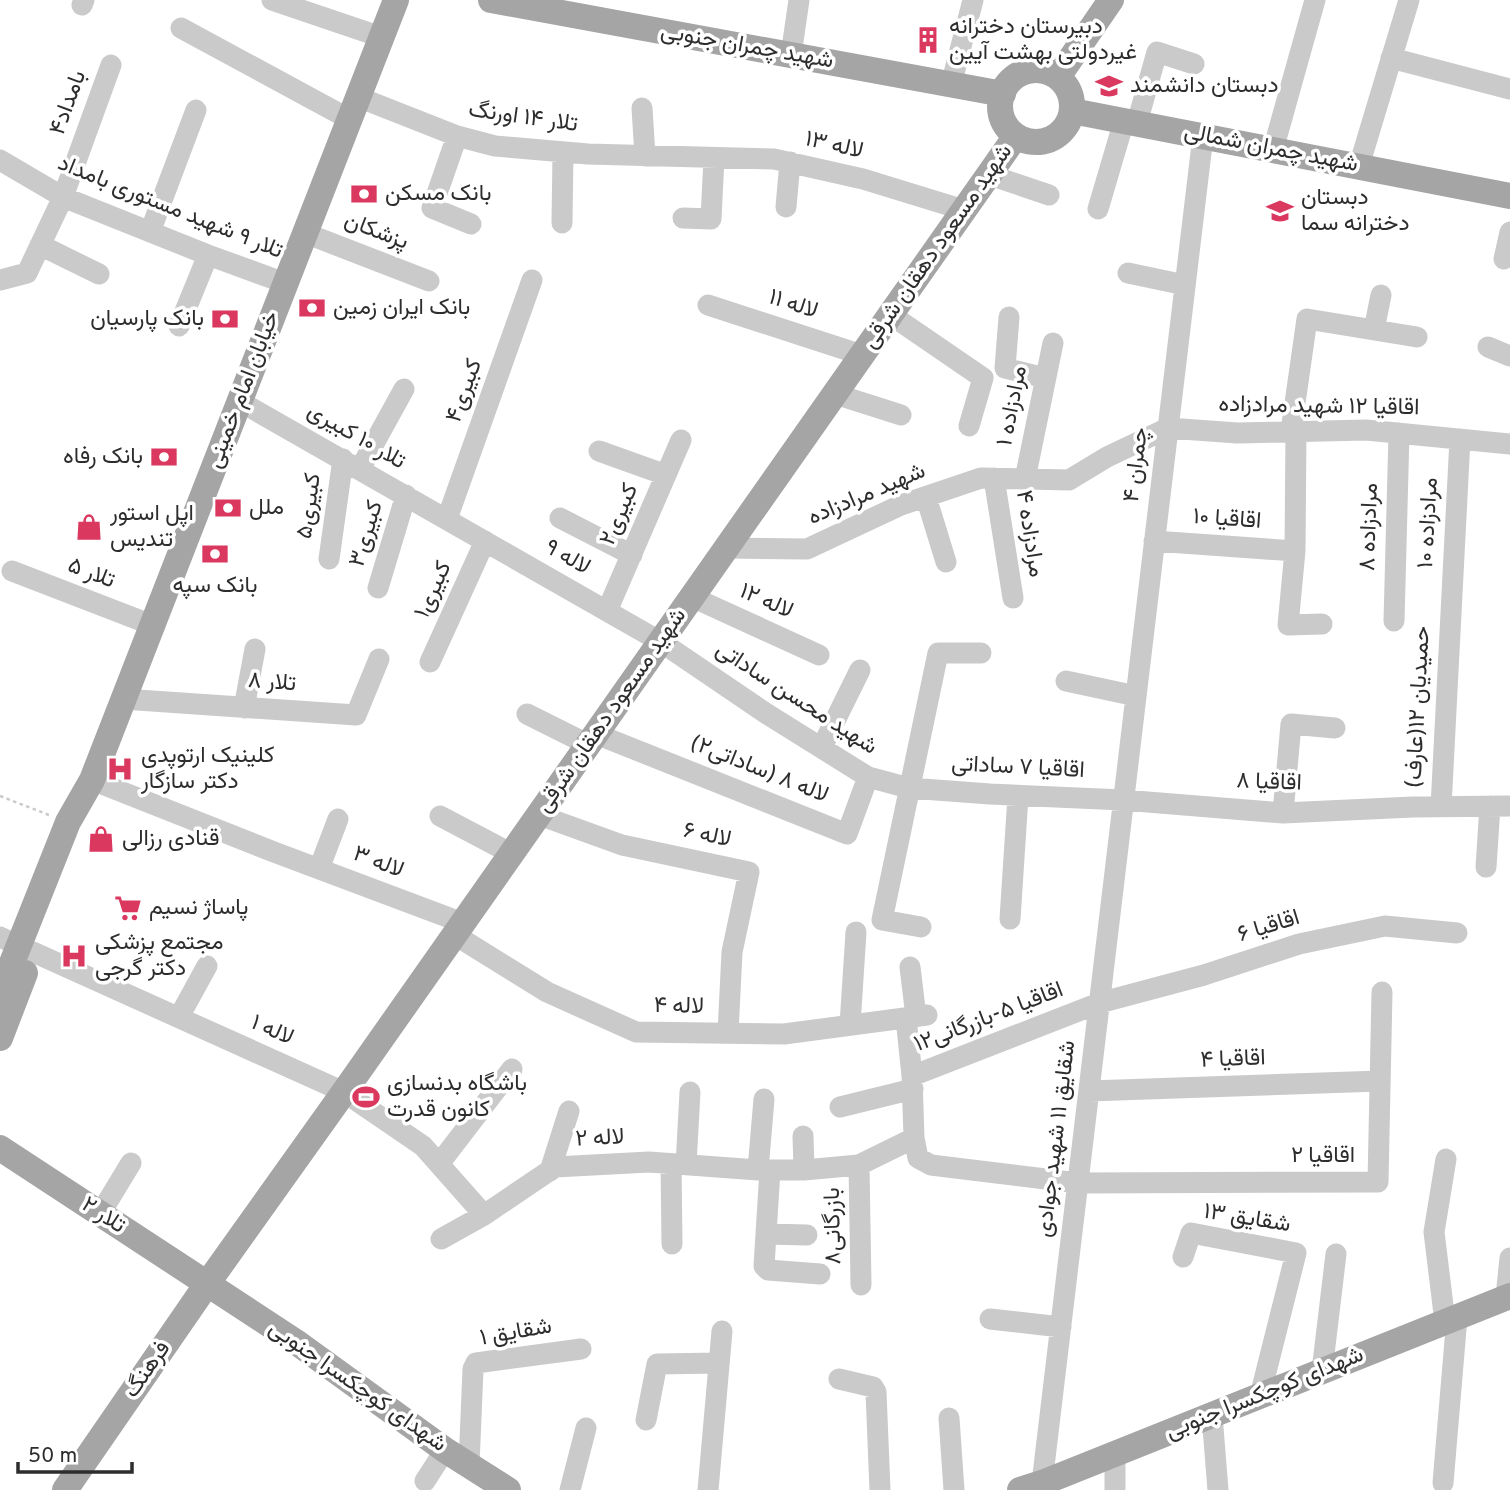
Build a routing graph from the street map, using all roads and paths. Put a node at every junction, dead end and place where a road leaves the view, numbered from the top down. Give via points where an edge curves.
1 (272, 0) edge
2 (396, 0) edge
3 (491, 0) edge
4 (799, 0) edge
5 (973, 0) edge
6 (1111, 0) edge
7 (1315, 0) edge
8 (1409, 0) edge
9 (181, 28) dead end
10 (381, 37) junction
11 (791, 55) junction
12 (1391, 58) junction
13 (1194, 64) dead end
14 (111, 65) dead end
15 (1058, 77) junction
16 (951, 85) junction
17 (1510, 89) edge
18 (1003, 94) junction
19 (354, 108) junction
20 (642, 108) dead end
21 (195, 110) dead end
22 (1073, 111) junction
23 (1131, 122) junction
24 (457, 136) junction
25 (1016, 136) junction
26 (1203, 136) junction
27 (1273, 150) junction
28 (563, 152) junction
29 (645, 156) junction
30 (687, 157) joint
31 (714, 158) junction
32 (0, 160) edge
33 (790, 162) junction
34 (1359, 166) junction
35 (989, 175) junction
36 (1049, 195) dead end
37 (1510, 196) edge
38 (63, 197) junction
39 (786, 207) dead end
40 (1098, 209) dead end
41 (964, 210) junction
42 (683, 218) dead end
43 (562, 223) dead end
44 (471, 224) dead end
45 (150, 232) junction
46 (1510, 232) edge
47 (305, 233) junction
48 (40, 245) junction
49 (208, 255) junction
50 (1504, 258) dead end
51 (1128, 273) dead end
52 (99, 274) dead end
53 (0, 279) edge
54 (532, 280) dead end
55 (429, 281) dead end
56 (285, 283) junction
57 (1185, 285) junction
58 (1381, 295) dead end
59 (708, 305) dead end
60 (891, 315) junction
61 (1009, 317) dead end
62 (179, 326) dead end
63 (1374, 330) junction
64 (1417, 337) dead end
65 (1053, 343) dead end
66 (1488, 347) dead end
67 (862, 355) junction
68 (1510, 356) edge
69 (1045, 378) junction
70 (404, 390) dead end
71 (835, 394) junction
72 (239, 401) junction
73 (901, 415) dead end
74 (968, 426) dead end
75 (1168, 428) junction
76 (1294, 431) junction
77 (1399, 433) junction
78 (1460, 439) junction
79 (681, 440) dead end
80 (1510, 444) edge
81 (599, 451) dead end
82 (351, 464) junction
83 (666, 475) junction
84 (994, 478) junction
85 (1025, 479) junction
86 (406, 495) junction
87 (926, 497) junction
88 (559, 518) dead end
89 (447, 519) junction
90 (485, 541) junction
91 (1154, 541) junction
92 (727, 548) junction
93 (1295, 551) junction
94 (632, 555) junction
95 (329, 559) dead end
96 (946, 562) dead end
97 (12, 571) dead end
98 (378, 588) dead end
99 (692, 597) junction
100 (1013, 598) dead end
101 (1451, 610) joint
102 (607, 611) junction
103 (1394, 621) dead end
104 (1322, 624) dead end
105 (152, 625) junction
106 (661, 642) junction
107 (255, 649) dead end
108 (981, 653) dead end
109 (819, 654) dead end
110 (379, 659) dead end
111 (430, 662) dead end
112 (860, 670) dead end
113 (1066, 681) dead end
114 (1136, 696) junction
115 (123, 699) junction
116 (244, 708) junction
117 (527, 713) dead end
118 (1335, 728) dead end
119 (592, 739) junction
120 (822, 747) junction
121 (869, 777) junction
122 (92, 780) junction
123 (909, 788) junction
124 (0, 796) edge
125 (1018, 796) junction
126 (1123, 800) junction
127 (1500, 806) edge
128 (1441, 807) junction
129 (1283, 813) junction
130 (440, 816) dead end
131 (539, 816) junction
132 (338, 819) dead end
133 (68, 822) junction
134 (512, 854) junction
135 (1486, 867) dead end
136 (319, 869) junction
137 (1010, 919) dead end
138 (921, 927) dead end
139 (459, 929) junction
140 (856, 932) dead end
141 (1457, 933) dead end
142 (18, 945) edge
143 (207, 966) dead end
144 (910, 967) dead end
145 (1382, 992) dead end
146 (0, 993) edge
147 (1099, 1003) junction
148 (179, 1017) junction
149 (916, 1017) junction
150 (850, 1025) junction
151 (728, 1033) junction
152 (0, 1038) edge
153 (512, 1069) dead end
154 (1380, 1081) junction
155 (913, 1083) junction
156 (1088, 1091) junction
157 (344, 1092) junction
158 (690, 1092) dead end
159 (764, 1099) dead end
160 (840, 1107) dead end
161 (569, 1111) dead end
162 (803, 1136) dead end
163 (914, 1138) junction
164 (0, 1148) edge
165 (1446, 1158) dead end
166 (131, 1163) dead end
167 (439, 1164) junction
168 (679, 1164) junction
169 (859, 1165) junction
170 (764, 1170) junction
171 (804, 1170) junction
172 (550, 1171) junction
173 (1078, 1183) junction
174 (100, 1214) junction
175 (484, 1215) junction
176 (766, 1234) junction
177 (807, 1235) dead end
178 (441, 1239) dead end
179 (672, 1244) dead end
180 (1336, 1254) dead end
181 (1183, 1257) dead end
182 (1510, 1258) edge
183 (820, 1274) dead end
184 (207, 1284) junction
185 (861, 1285) dead end
186 (1508, 1296) edge
187 (990, 1319) dead end
188 (1451, 1319) junction
189 (1060, 1327) junction
190 (722, 1332) dead end
191 (582, 1349) dead end
192 (719, 1363) junction
193 (1322, 1371) junction
194 (839, 1379) dead end
195 (1260, 1396) junction
196 (1212, 1415) junction
197 (949, 1418) dead end
198 (646, 1420) dead end
199 (586, 1428) dead end
200 (445, 1450) junction
201 (1115, 1454) junction
202 (469, 1465) junction
203 (425, 1481) dead end
204 (1443, 1483) dead end
205 (1031, 1487) edge
206 (65, 1490) edge
207 (508, 1490) edge
208 (570, 1490) edge
209 (708, 1490) edge
210 (880, 1490) edge
211 (954, 1490) edge
212 (1115, 1490) edge
213 (1218, 1490) edge

1 - 10 street
2 - 10 main road, خیابان امام خمینی
3 - 11 main road, شهید چمران جنوبی
4 - 11 street
5 - 16 street
6 - 15 main road
7 - 27 street
8 - 12 street
9 - 19 street, تلار ۱۴ اورنگ
10 - 19 main road, خیابان امام خمینی
11 - 16 main road, شهید چمران جنوبی
12 - 17 street
12 - 34 street
13 - 23 street via 1157,51
14 - 38 street, بامداد۴
15 - 18 main road via 1046,71 1020,74
15 - 22 main road via 1070,92
16 - 18 main road, شهید چمران جنوبی
18 - 25 main road via 1002,117
19 - 24 street, تلار ۱۴ اورنگ
19 - 47 main road, خیابان امام خمینی
20 - 29 street
21 - 45 street
22 - 23 main road, شهید چمران شمالی
22 - 25 main road via 1062,132 1052,139 1027,141
23 - 26 main road, شهید چمران شمالی
23 - 40 street
24 - 28 street, تلار ۱۴ اورنگ via 495,146
24 - 44 street via 432,208
25 - 35 main road, شهید مسعود دهقان شرقی
26 - 27 main road, شهید چمران شمالی
26 - 57 street, چمران ۴
27 - 34 main road, شهید چمران شمالی
28 - 29 street, تلار ۱۴ اورنگ
28 - 43 street
29 - 30 street, تلار ۱۴ اورنگ
30 - 31 street, لاله ۱۳
31 - 33 street, لاله ۱۳
31 - 42 street via 711,219
32 - 38 street, تلار ۹ شهید مستوری بامداد
33 - 39 street
33 - 41 street, لاله ۱۳
34 - 37 main road, شهید چمران شمالی
35 - 36 street
35 - 41 main road, شهید مسعود دهقان شرقی
38 - 45 street, تلار ۹ شهید مستوری بامداد
38 - 48 street, بامداد۴
41 - 60 main road, شهید مسعود دهقان شرقی
45 - 49 street, تلار ۹ شهید مستوری بامداد
46 - 50 street
47 - 55 street, پزشکان
47 - 56 main road, خیابان امام خمینی
48 - 52 street
48 - 53 street, بامداد۴ via 27,273
49 - 56 street, تلار ۹ شهید مستوری بامداد
49 - 62 street
51 - 57 street
54 - 89 street, کبیری۴
56 - 72 main road, خیابان امام خمینی
57 - 75 street, چمران ۴
58 - 63 street
59 - 67 street, لاله ۱۱
60 - 67 main road, شهید مسعود دهقان شرقی
60 - 74 street via 983,378
61 - 69 street via 1005,368
63 - 64 street
63 - 76 street via 1307,319
65 - 69 street, مرادزاده ۱
66 - 68 street
67 - 71 main road, شهید مسعود دهقان شرقی
69 - 85 street, مرادزاده ۱
70 - 82 street
71 - 73 street
71 - 92 main road, شهید مسعود دهقان شرقی
72 - 82 street, تلار ۱۰ کبیری
72 - 105 main road, خیابان امام خمینی
75 - 76 street, اقاقیا ۱۲ شهید مرادزاده
75 - 85 street, شهید مرادزاده via 1069,480
75 - 91 street, چمران ۴
76 - 77 street, اقاقیا ۱۲ شهید مرادزاده
76 - 93 street
77 - 78 street, اقاقیا ۱۲ شهید مرادزاده
77 - 103 street, مرادزاده ۸
78 - 80 street, اقاقیا ۱۲ شهید مرادزاده
78 - 101 street, مرادزاده ۱۰
79 - 83 street, کبیری۲
81 - 83 street
82 - 86 street, تلار ۱۰ کبیری
82 - 95 street, کبیری۵
83 - 94 street, کبیری۲
84 - 85 street, شهید مرادزاده
84 - 87 street, شهید مرادزاده
84 - 100 street, مرادزاده ۴
86 - 89 street, تلار ۱۰ کبیری
86 - 98 street, کبیری۳
87 - 92 street, شهید مرادزاده via 807,549
87 - 96 street
88 - 94 street
89 - 90 street, لاله ۹
90 - 102 street, لاله ۹
90 - 111 street, کبیری۱
91 - 93 street, اقاقیا ۱۰
91 - 114 street, چمران ۴
92 - 99 main road, شهید مسعود دهقان شرقی
93 - 104 street via 1288,625
94 - 102 street, کبیری۲
97 - 105 street, تلار ۵
99 - 106 main road, شهید مسعود دهقان شرقی
99 - 109 street, لاله ۱۲
101 - 128 street, حمیدیان ۱۲(عارف)
102 - 106 street, لاله ۹
105 - 115 main road, خیابان امام خمینی
106 - 119 main road, شهید مسعود دهقان شرقی
106 - 120 street, شهید محسن ساداتی
107 - 116 street
108 - 123 street via 938,653
110 - 116 street, تلار ۸ via 356,715
112 - 120 street
113 - 114 street
114 - 126 street, چمران ۴
115 - 116 street, تلار ۸
115 - 122 main road, خیابان امام خمینی
117 - 119 street
118 - 129 street via 1291,724
119 - 121 street, لاله ۸ (ساداتی۲) via 847,834
119 - 131 main road, شهید مسعود دهقان شرقی
120 - 121 street, شهید محسن ساداتی
121 - 123 street, شهید محسن ساداتی
122 - 133 main road, خیابان امام خمینی
122 - 136 street, لاله ۳
122 - 142 main road, خیابان امام خمینی via 82,828
123 - 125 street, اقاقیا ۷ ساداتی
123 - 138 street via 882,920
124 - 133 path
125 - 126 street, اقاقیا ۷ ساداتی
125 - 137 street
126 - 129 street, اقاقیا ۸
126 - 147 street, شقایق ۱۱ شهید جوادی
127 - 128 street, اقاقیا ۸
127 - 135 street
128 - 129 street, اقاقیا ۸
130 - 134 street
131 - 134 main road, شهید مسعود دهقان شرقی
131 - 151 street, لاله ۶ via 622,845 749,872 732,952
132 - 136 street
133 - 142 main road, خیابان امام خمینی
134 - 139 main road, شهید مسعود دهقان شرقی
136 - 139 street, لاله ۳
139 - 151 street, لاله ۴ via 547,992 636,1032
139 - 157 main road, شهید مسعود دهقان شرقی
140 - 150 street
141 - 147 street, اقاقیا ۶ via 1385,926 1299,944
142 - 146 main road, خیابان امام خمینی
142 - 148 street, لاله ۱
142 - 152 main road, خیابان امام خمینی
143 - 148 street
144 - 149 street, اقاقیا ۵-بازرگانی۱۲
145 - 154 street, اقاقیا ۲
147 - 155 street, اقاقیا ۵-بازرگانی۱۲
147 - 156 street, شقایق ۱۱ شهید جوادی
148 - 157 street, لاله ۱
149 - 150 street, لاله ۴
149 - 155 street, اقاقیا ۵-بازرگانی۱۲
150 - 151 street, لاله ۴ via 784,1034
153 - 167 street
154 - 156 street, اقاقیا ۴
154 - 173 street, اقاقیا ۲ via 1378,1182
155 - 160 street
155 - 163 street
156 - 173 street, شقایق ۱۱ شهید جوادی
157 - 167 street via 423,1146
157 - 184 main road, شهید مسعود دهقان شرقی
158 - 168 street
159 - 170 street
161 - 172 street
162 - 171 street
163 - 169 street, لاله ۲
163 - 173 street via 918,1158 930,1165
164 - 174 main road, تلار ۲
165 - 188 street via 1434,1232
166 - 174 street
167 - 175 street
168 - 170 street, لاله ۲
168 - 172 street, لاله ۲ via 555,1167
168 - 179 street
169 - 171 street, لاله ۲
169 - 185 street, بازرگانی۸
170 - 171 street, لاله ۲
170 - 176 street
172 - 175 street, لاله ۲
173 - 189 street, شقایق ۱۱ شهید جوادی
174 - 184 main road, تلار ۲
175 - 178 street, لاله ۲
176 - 177 street
176 - 183 street via 765,1268
180 - 193 street
181 - 195 street, شقایق ۱۳ via 1191,1233 1296,1253
182 - 186 street
184 - 200 main road, شهدای کوچکسرا جنوبی
184 - 206 main road, فرهنگ
186 - 188 main road, شهدای کوچکسرا جنوبی
187 - 189 street
188 - 193 main road, شهدای کوچکسرا جنوبی
188 - 204 street
189 - 205 street, شقایق ۱۱ شهید جوادی
190 - 192 street
191 - 202 street, شقایق ۱ via 476,1363
192 - 198 street via 657,1364
192 - 209 street
193 - 195 main road, شهدای کوچکسرا جنوبی
194 - 210 street via 873,1387 876,1392
195 - 196 main road, شهدای کوچکسرا جنوبی
196 - 201 main road, شهدای کوچکسرا جنوبی
196 - 213 street
197 - 211 street
199 - 208 street
200 - 202 main road, شهدای کوچکسرا جنوبی
200 - 203 street
201 - 205 main road, شهدای کوچکسرا جنوبی
201 - 212 street
202 - 207 main road, شهدای کوچکسرا جنوبی

